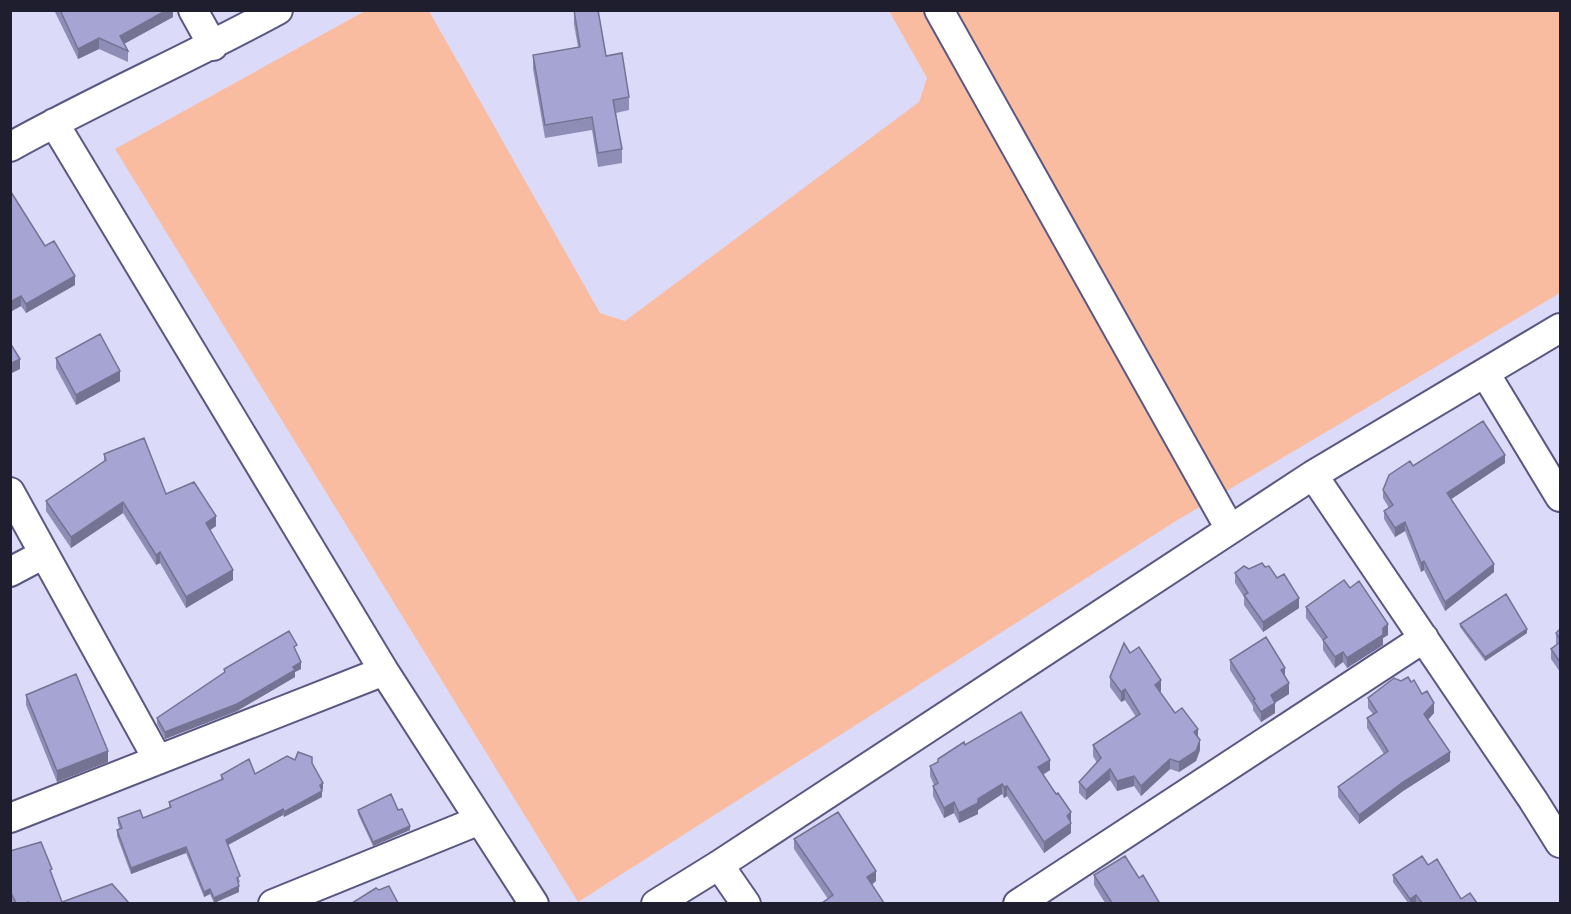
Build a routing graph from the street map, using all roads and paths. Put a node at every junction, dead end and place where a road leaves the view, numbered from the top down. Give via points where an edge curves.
1 (193, 10) edge
2 (278, 10) edge
3 (939, 10) edge
4 (213, 46) junction
5 (54, 123) junction
6 (10, 147) edge
7 (1560, 328) edge
8 (1485, 373) junction
9 (1313, 475) junction
10 (10, 492) edge
11 (1560, 497) edge
12 (1230, 529) junction
13 (44, 554) junction
14 (10, 572) edge
15 (1424, 638) junction
16 (384, 671) junction
17 (158, 760) junction
18 (10, 818) edge
19 (480, 820) junction
20 (1560, 843) edge
21 (719, 865) junction
22 (319, 895) edge
23 (273, 903) edge
24 (534, 903) edge
25 (656, 903) edge
26 (746, 903) edge
27 (1018, 903) edge

1 - 4 street
2 - 4 street
3 - 12 street
4 - 5 street
5 - 6 street
5 - 16 street
7 - 8 street
8 - 9 street
8 - 11 street
9 - 12 street
9 - 15 street
10 - 13 street
12 - 21 street
13 - 14 street
13 - 17 street
15 - 20 street
15 - 27 street
16 - 17 street
16 - 19 street
17 - 18 street
19 - 22 street
19 - 24 street
21 - 25 street
21 - 26 street
22 - 23 street

